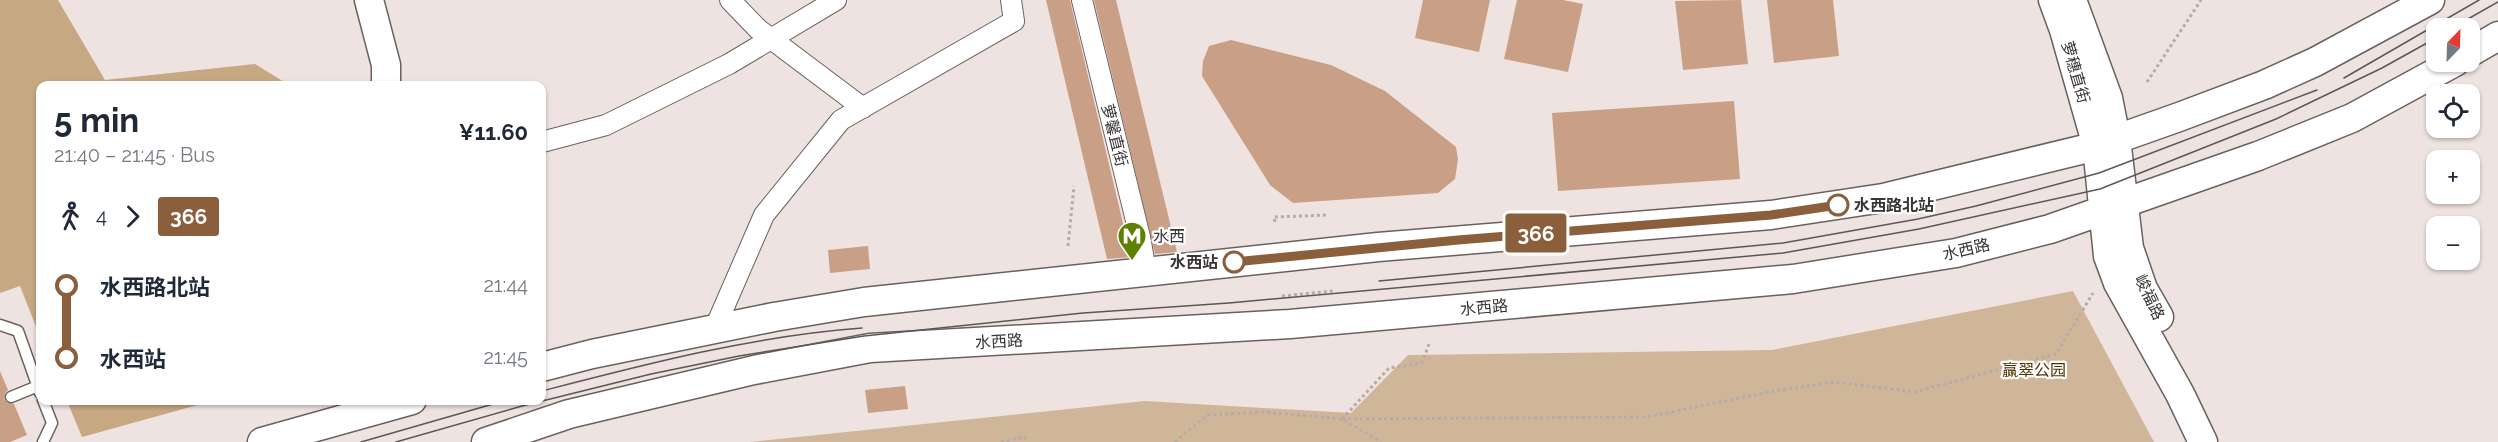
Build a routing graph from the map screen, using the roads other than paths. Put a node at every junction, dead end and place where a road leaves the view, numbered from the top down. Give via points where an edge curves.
1 (369, 0) edge
2 (730, 0) edge
3 (836, 0) edge
4 (1011, 0) edge
5 (1082, 0) edge
6 (2052, 0) edge
7 (2072, 0) edge
8 (2430, 0) edge
9 (2498, 36) edge
10 (771, 39) junction
11 (2480, 47) edge
12 (2437, 72) edge
13 (386, 81) edge
14 (863, 108) junction
15 (546, 141) edge
16 (2107, 142) junction
17 (2112, 207) junction
18 (1146, 271) junction
19 (0, 325) edge
20 (714, 330) junction
21 (546, 366) edge
22 (36, 381) edge
23 (36, 390) edge
24 (11, 397) dead end
25 (45, 405) edge
26 (377, 405) edge
27 (43, 442) edge
28 (262, 442) edge
29 (486, 442) edge
30 (2203, 442) edge
31 (2224, 442) edge

1 - 13 main road via 386,65
2 - 10 street
3 - 10 street
4 - 14 street via 1014,21
5 - 18 street, 萝馨直街
6 - 16 main road, 萝穗直街
7 - 16 main road, 萝穗直街 via 2108,98
8 - 16 main road via 2274,81
9 - 11 main road
10 - 14 street
10 - 15 street via 606,125
12 - 17 main road, 水西路 via 2352,118
14 - 20 street via 841,120 764,214
16 - 17 main road, 峻福路
16 - 18 main road via 1883,198 1771,215 1401,245
17 - 29 main road, 水西路 via 2050,229 1956,253 1792,279 1290,324 870,348 754,370 569,414
17 - 30 main road, 峻福路 via 2108,255 2118,283
17 - 31 main road, 峻福路 via 2143,289
18 - 20 main road via 864,302
19 - 22 lane via 18,331
20 - 21 main road
23 - 24 lane
25 - 27 lane via 52,423
26 - 28 main road

